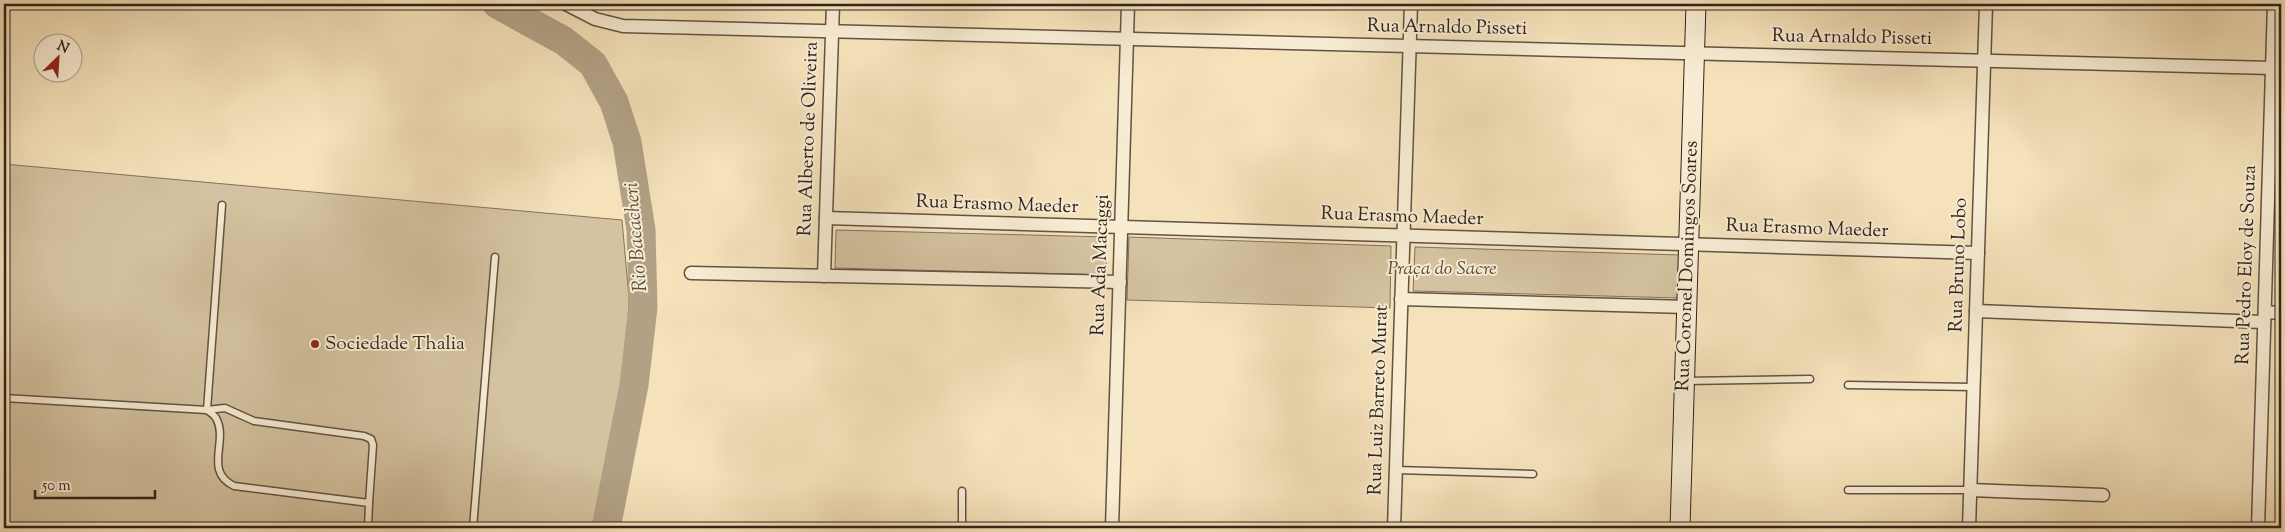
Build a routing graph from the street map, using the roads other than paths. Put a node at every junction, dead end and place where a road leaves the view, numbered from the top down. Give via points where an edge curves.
1 (566, 4) edge
2 (833, 4) edge
3 (1128, 4) edge
4 (1411, 4) edge
5 (1696, 4) edge
6 (1986, 4) edge
7 (2274, 4) edge
8 (832, 31) junction
9 (1127, 39) junction
10 (1410, 46) junction
11 (1694, 53) junction
12 (1984, 60) junction
13 (2272, 68) junction
14 (222, 205) dead end
15 (826, 218) junction
16 (1121, 227) junction
17 (1404, 236) junction
18 (1688, 244) junction
19 (1978, 253) junction
20 (495, 257) dead end
21 (691, 273) dead end
22 (824, 276) junction
23 (1120, 282) junction
24 (1402, 299) junction
25 (1686, 307) junction
26 (1976, 310) junction
27 (2281, 313) edge
28 (2264, 317) junction
29 (1810, 379) dead end
30 (1684, 381) junction
31 (1848, 385) dead end
32 (1973, 387) junction
33 (4, 398) edge
34 (207, 410) junction
35 (1396, 470) junction
36 (1533, 474) dead end
37 (1848, 490) dead end
38 (1970, 490) junction
39 (962, 491) dead end
40 (2103, 495) dead end
41 (369, 504) junction
42 (368, 528) edge
43 (473, 528) edge
44 (962, 528) edge
45 (1112, 528) edge
46 (1394, 528) edge
47 (1680, 528) edge
48 (1705, 528) edge
49 (1969, 528) edge
50 (2258, 528) edge

1 - 8 street, Rua Arnaldo Pisseti via 595,19 623,26
2 - 8 street, Rua Alberto de Oliveira
3 - 9 street, Rua Ada Macaggi
4 - 10 street, Rua Luiz Barreto Murat
5 - 11 street, Rua Coronel Domingos Soares
6 - 12 street, Rua Bruno Lobo
7 - 13 street, Rua Pedro Eloy de Souza
8 - 9 street, Rua Arnaldo Pisseti
8 - 15 street, Rua Alberto de Oliveira
9 - 10 street, Rua Arnaldo Pisseti
9 - 16 street, Rua Ada Macaggi
10 - 11 street, Rua Arnaldo Pisseti
10 - 17 street, Rua Luiz Barreto Murat
11 - 12 street, Rua Arnaldo Pisseti
11 - 18 street, Rua Coronel Domingos Soares
12 - 13 street, Rua Arnaldo Pisseti
12 - 19 street, Rua Bruno Lobo
13 - 28 street, Rua Pedro Eloy de Souza
14 - 34 lane
15 - 16 street, Rua Erasmo Maeder
15 - 22 street, Rua Alberto de Oliveira
16 - 17 street, Rua Erasmo Maeder
16 - 23 street, Rua Ada Macaggi
17 - 18 street, Rua Erasmo Maeder
17 - 24 street, Rua Luiz Barreto Murat
18 - 19 street, Rua Erasmo Maeder
18 - 25 street, Rua Coronel Domingos Soares
19 - 26 street, Rua Bruno Lobo
20 - 43 lane
21 - 22 street
22 - 23 street
23 - 45 street, Rua Ada Macaggi
24 - 25 street
24 - 35 street, Rua Luiz Barreto Murat
25 - 30 street, Rua Coronel Domingos Soares
26 - 28 street
26 - 32 street, Rua Bruno Lobo
27 - 28 street
28 - 50 street, Rua Pedro Eloy de Souza
29 - 30 lane
30 - 47 street, Rua Coronel Domingos Soares
31 - 32 lane
32 - 38 street, Rua Bruno Lobo
33 - 34 lane
34 - 41 lane via 216,418 219,428 219,472 224,481 234,486
34 - 41 lane via 225,408 254,421 371,439
35 - 36 lane
35 - 46 street, Rua Luiz Barreto Murat
37 - 38 lane
38 - 40 street
38 - 49 street, Rua Bruno Lobo
39 - 44 lane
41 - 42 lane
47 - 48 lane

